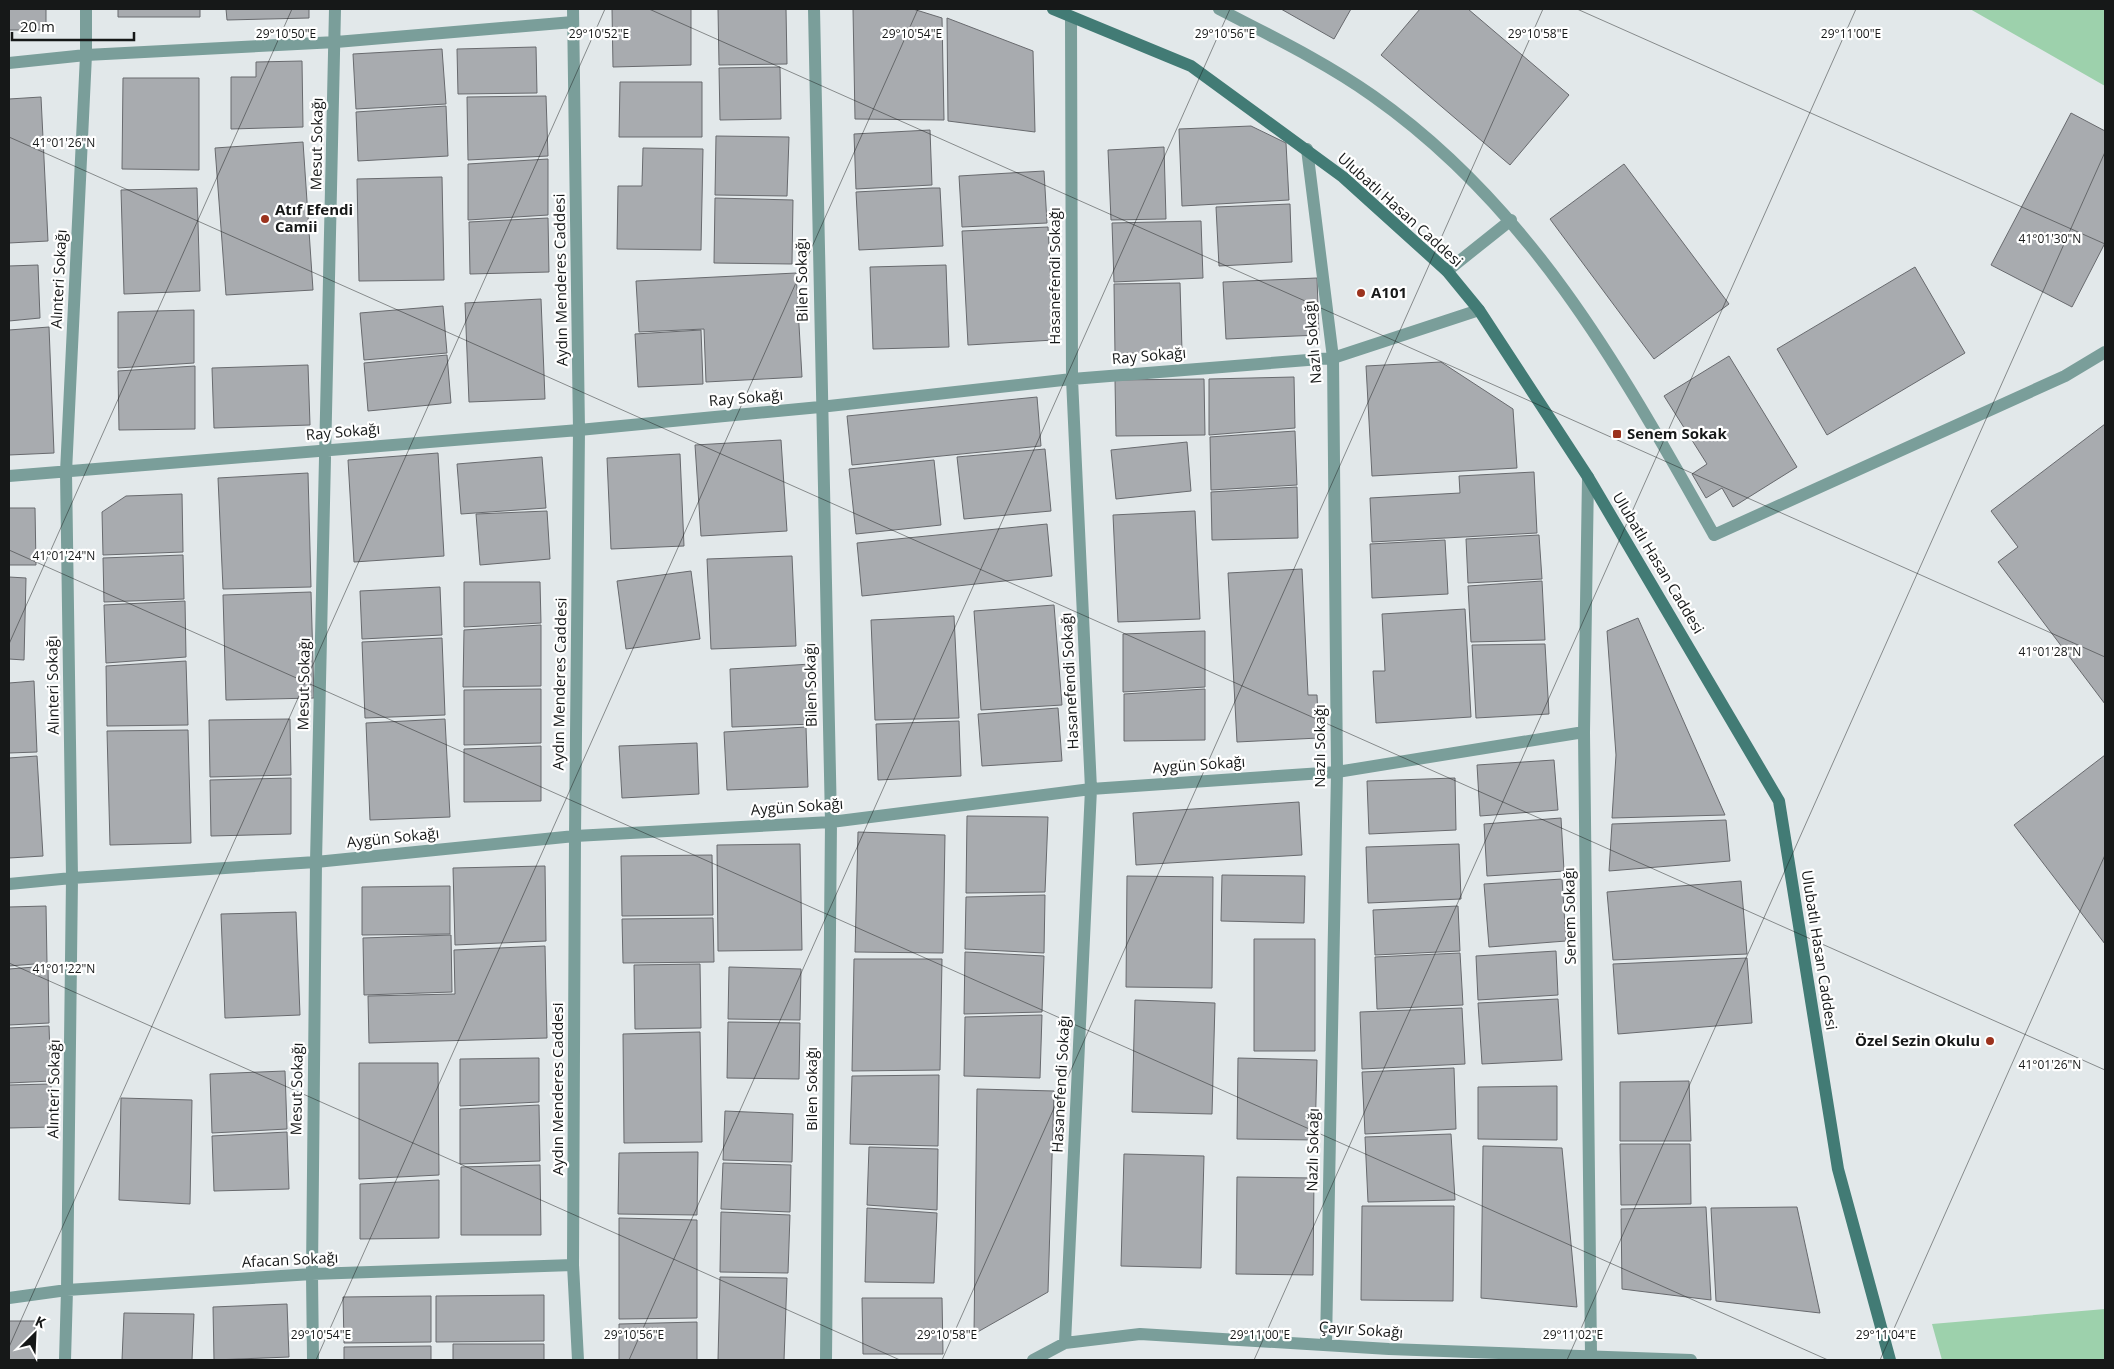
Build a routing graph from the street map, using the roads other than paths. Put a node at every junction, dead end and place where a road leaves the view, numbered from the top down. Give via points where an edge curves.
1 (86, 9) edge
2 (335, 9) edge
3 (573, 9) edge
4 (814, 9) edge
5 (1053, 9) edge
6 (1219, 9) edge
7 (1071, 17) junction
8 (573, 22) junction
9 (336, 42) junction
10 (86, 55) junction
11 (9, 63) edge
12 (1307, 149) junction
13 (1511, 220) junction
14 (1447, 271) junction
15 (1478, 310) junction
16 (2105, 352) edge
17 (1333, 358) junction
18 (1072, 379) junction
19 (820, 407) junction
20 (579, 430) junction
21 (326, 449) junction
22 (66, 472) junction
23 (9, 476) edge
24 (1588, 477) junction
25 (1584, 732) junction
26 (1336, 772) junction
27 (1091, 789) junction
28 (830, 822) junction
29 (575, 836) junction
30 (316, 862) junction
31 (72, 878) junction
32 (9, 884) edge
33 (574, 1265) junction
34 (312, 1274) junction
35 (68, 1290) junction
36 (9, 1298) edge
37 (1066, 1343) junction
38 (1326, 1344) junction
39 (1591, 1355) junction
40 (65, 1360) edge
41 (313, 1360) edge
42 (578, 1360) edge
43 (826, 1360) edge
44 (1033, 1360) edge
45 (1691, 1360) edge
46 (1890, 1360) edge

1 - 10 street, Alınteri Sokağı
2 - 9 street, Mesut Sokağı
3 - 8 street, Aydın Menderes Caddesi
4 - 19 street, Bilen Sokağı
5 - 7 street, Ulubatlı Hasan Caddesi
6 - 13 street via 1334,70 1373,96 1463,170
7 - 12 street, Ulubatlı Hasan Caddesi via 1191,66
7 - 18 street, Hasanefendi Sokağı
8 - 9 street
8 - 20 street, Aydın Menderes Caddesi
9 - 10 street
9 - 21 street, Mesut Sokağı
10 - 11 street
10 - 22 street, Alınteri Sokağı
12 - 14 street, Ulubatlı Hasan Caddesi via 1344,177
12 - 17 street, Nazlı Sokağı
13 - 14 street
13 - 16 street via 1596,334 1714,535 2065,376
14 - 15 street, Ulubatlı Hasan Caddesi
15 - 17 street, Ray Sokağı
15 - 24 street, Ulubatlı Hasan Caddesi
17 - 18 street, Ray Sokağı
17 - 26 street, Nazlı Sokağı
18 - 19 street, Ray Sokağı
18 - 27 street, Hasanefendi Sokağı
19 - 20 street, Ray Sokağı
19 - 28 street, Bilen Sokağı
20 - 21 street, Ray Sokağı
20 - 29 street, Aydın Menderes Caddesi
21 - 22 street, Ray Sokağı
21 - 30 street, Mesut Sokağı
22 - 23 street, Ray Sokağı
22 - 31 street, Alınteri Sokağı
24 - 25 street, Senem Sokağı
24 - 46 street, Ulubatlı Hasan Caddesi via 1779,801 1838,1169
25 - 26 street, Aygün Sokağı
25 - 39 street, Senem Sokağı
26 - 27 street, Aygün Sokağı
26 - 38 street, Nazlı Sokağı
27 - 28 street, Aygün Sokağı
27 - 37 street, Hasanefendi Sokağı
28 - 29 street, Aygün Sokağı
28 - 43 street, Bilen Sokağı
29 - 30 street, Aygün Sokağı
29 - 33 street, Aydın Menderes Caddesi
30 - 31 street, Aygün Sokağı
30 - 34 street, Mesut Sokağı
31 - 32 street, Aygün Sokağı
31 - 35 street, Alınteri Sokağı
33 - 34 street, Afacan Sokağı
33 - 42 street, Aydın Menderes Caddesi
34 - 35 street, Afacan Sokağı
34 - 41 street, Mesut Sokağı
35 - 36 street, Afacan Sokağı
35 - 40 street, Alınteri Sokağı
37 - 38 street, Çayır Sokağı via 1140,1334
37 - 44 street, Çayır Sokağı
38 - 39 street, Çayır Sokağı
39 - 45 street, Çayır Sokağı

